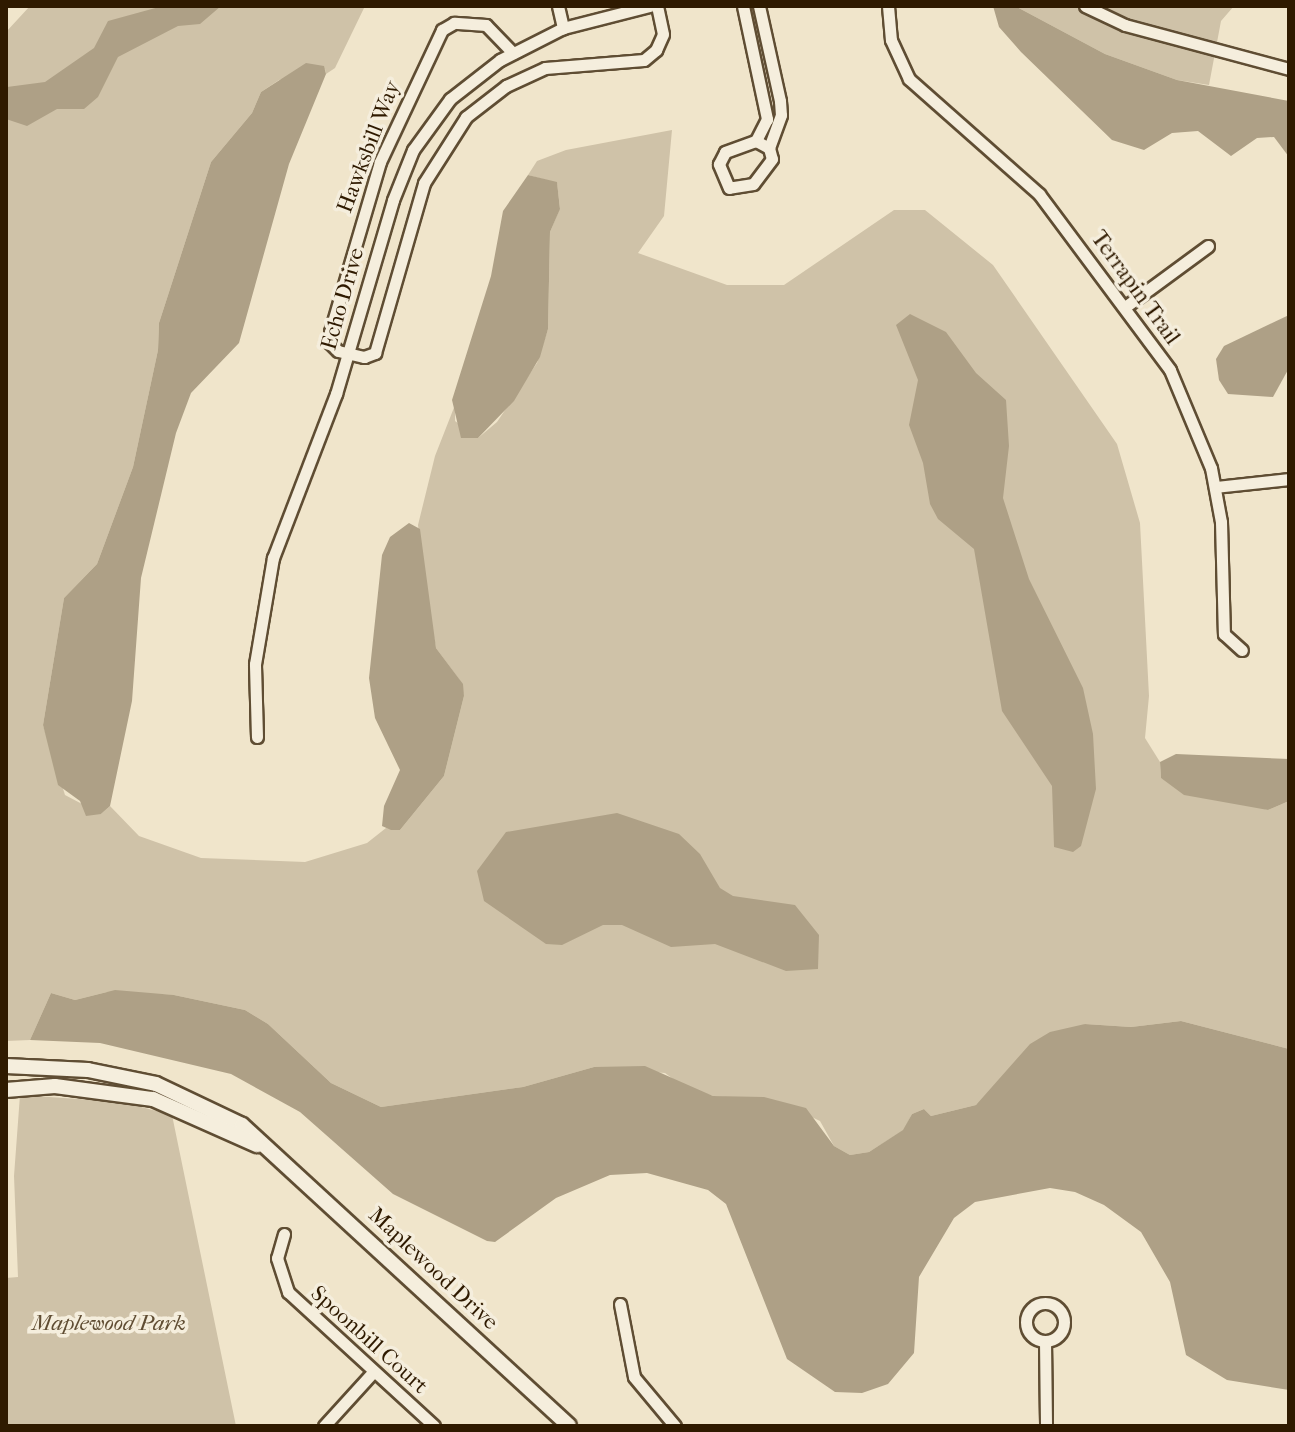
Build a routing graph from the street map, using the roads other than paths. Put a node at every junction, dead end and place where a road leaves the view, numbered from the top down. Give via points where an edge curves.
1 (558, 6) edge
2 (649, 6) edge
3 (657, 6) edge
4 (743, 6) edge
5 (759, 6) edge
6 (888, 6) edge
7 (1085, 6) edge
8 (563, 28) junction
9 (513, 53) junction
10 (1289, 69) edge
11 (756, 141) junction
12 (769, 148) junction
13 (1208, 246) dead end
14 (1125, 307) junction
15 (348, 355) junction
16 (1289, 479) edge
17 (1215, 487) junction
18 (1242, 650) dead end
19 (257, 737) dead end
20 (6, 1066) edge
21 (6, 1090) edge
22 (265, 1148) junction
23 (284, 1234) dead end
24 (620, 1304) dead end
25 (1045, 1341) dead end
26 (374, 1371) junction
27 (324, 1426) edge
28 (434, 1426) edge
29 (569, 1426) edge
30 (675, 1426) edge
31 (1046, 1426) edge

1 - 8 street
2 - 8 street, Echo Drive
3 - 15 street via 663,34 644,60 545,68 506,86 466,117 424,183 375,353
4 - 11 street via 767,119
5 - 12 street via 781,115
6 - 14 street, Terrapin Trail via 891,40 909,79 1039,194
7 - 10 street via 1125,25
8 - 9 street, Echo Drive
9 - 15 street, Echo Drive via 450,99 413,150
9 - 15 street, Hawksbill Way via 486,25 454,23 442,30 409,92 367,201 330,332 333,348
11 - 12 street
11 - 12 street via 725,152 719,164 729,188 753,184 772,159
13 - 14 street
14 - 17 street, Terrapin Trail via 1187,401
15 - 19 street, Echo Drive via 264,593 255,664
16 - 17 street
17 - 18 street, Terrapin Trail via 1224,634
20 - 22 street, Maplewood Drive via 88,1070 156,1084 214,1108
21 - 22 street, Maplewood Drive via 55,1086 153,1099
22 - 29 street, Maplewood Drive
23 - 26 street, Spoonbill Court via 277,1258 283,1284
24 - 30 street via 634,1377
25 - 31 street
26 - 27 street
26 - 28 street, Spoonbill Court

